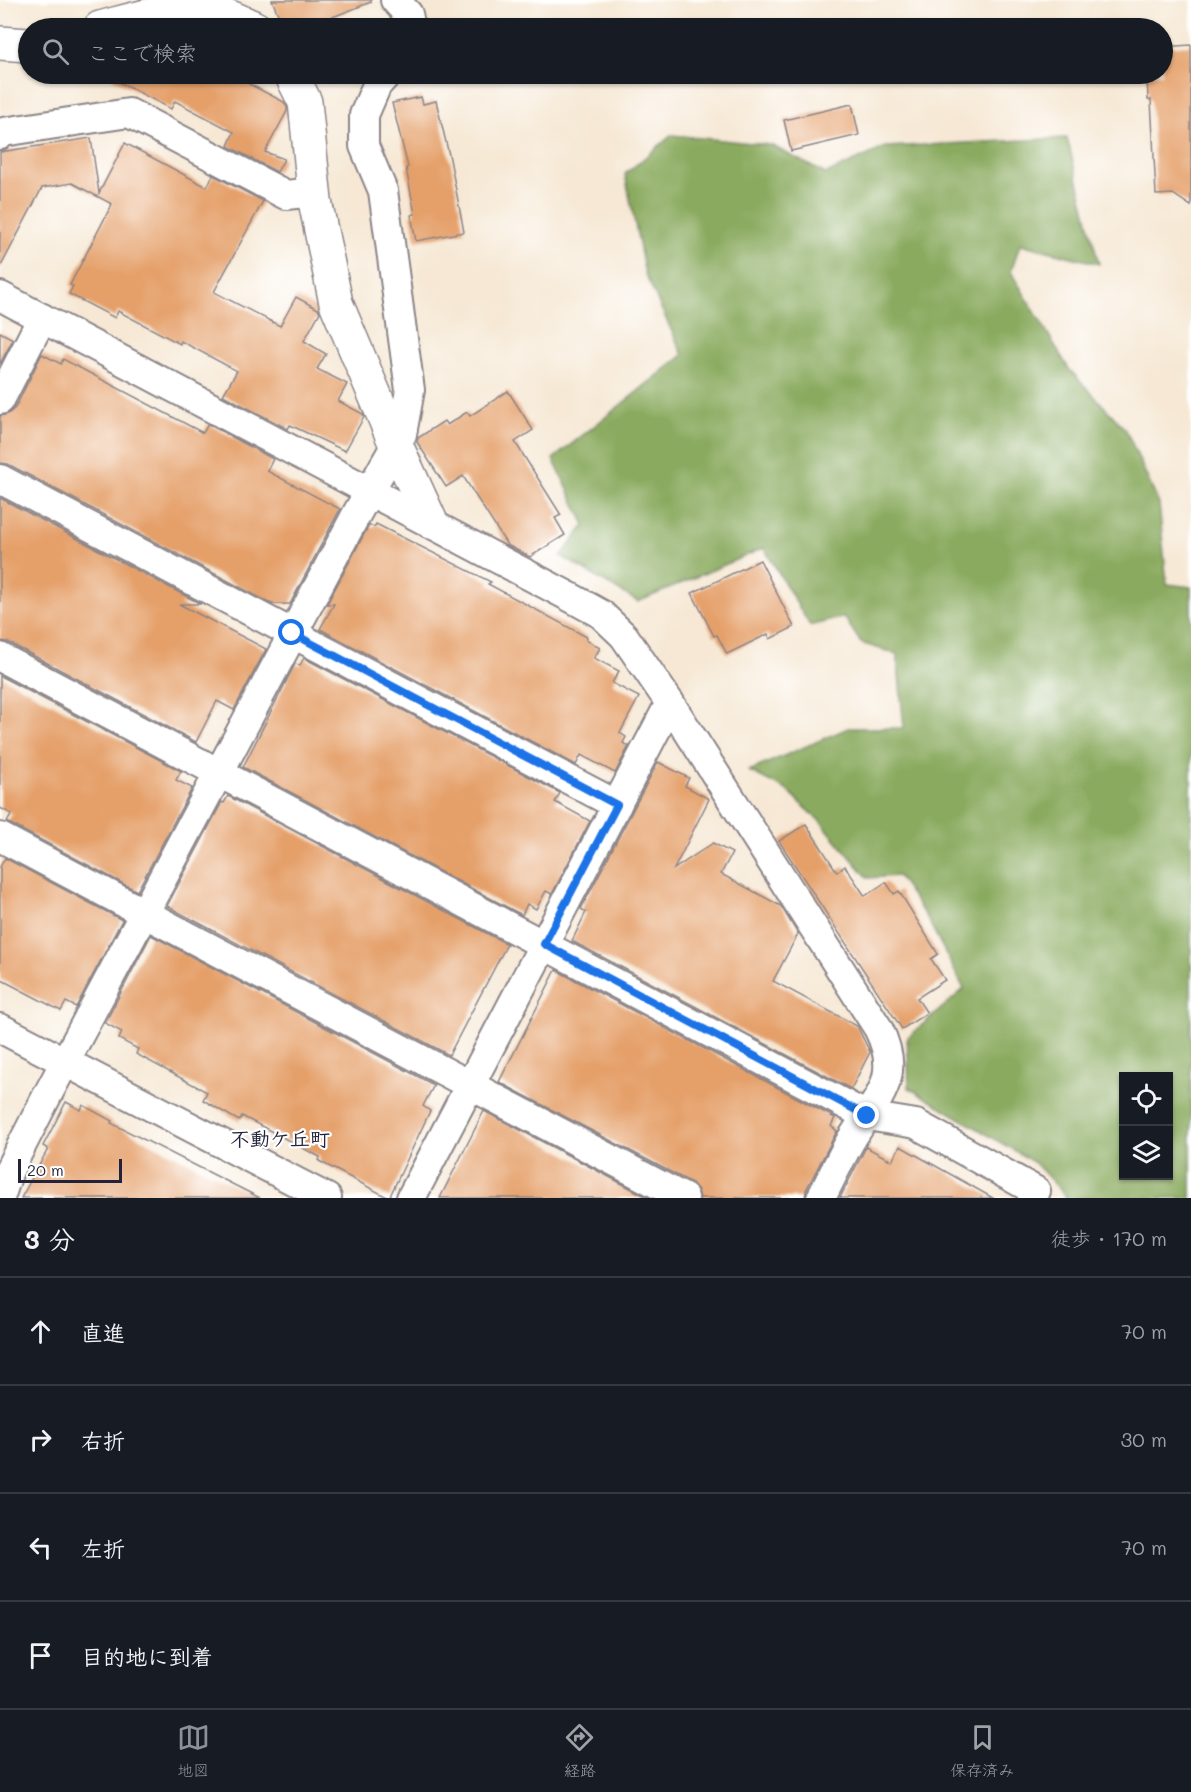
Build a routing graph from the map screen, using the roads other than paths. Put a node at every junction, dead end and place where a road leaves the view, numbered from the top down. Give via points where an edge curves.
1 (395, 0) edge
2 (137, 18) edge
3 (230, 18) edge
4 (409, 18) edge
5 (0, 43) edge
6 (18, 44) edge
7 (296, 84) edge
8 (378, 84) edge
9 (0, 135) edge
10 (314, 192) junction
11 (0, 296) edge
12 (42, 318) junction
13 (0, 400) edge
14 (396, 445) junction
15 (0, 479) edge
16 (370, 490) junction
17 (431, 522) junction
18 (292, 633) junction
19 (0, 657) edge
20 (670, 703) junction
21 (219, 773) junction
22 (617, 805) junction
23 (0, 837) edge
24 (144, 914) junction
25 (544, 944) junction
26 (0, 1028) edge
27 (65, 1062) junction
28 (470, 1085) junction
29 (867, 1116) junction
30 (0, 1198) edge
31 (327, 1198) edge
32 (411, 1198) edge
33 (684, 1198) edge
34 (821, 1198) edge
35 (1032, 1198) edge

1 - 4 street
2 - 3 street via 185,9
5 - 6 street
7 - 10 street via 305,102
8 - 14 street via 364,115 364,146 382,191 410,390 402,434
9 - 10 street via 129,113 286,195
10 - 14 street via 336,303
11 - 12 street
12 - 13 street
12 - 16 street
14 - 16 street
14 - 17 street
15 - 18 street
16 - 17 street
16 - 18 street
17 - 20 street via 601,614 624,636
18 - 21 street
18 - 22 street
19 - 21 street
20 - 22 street
20 - 29 street via 887,1047 885,1088
21 - 24 street
21 - 25 street
22 - 25 street
23 - 24 street
24 - 27 street
24 - 28 street
25 - 28 street
25 - 29 street
26 - 27 street
27 - 30 street via 9,1170
27 - 31 street
28 - 32 street
28 - 33 street
29 - 34 street
29 - 35 street via 916,1124 1036,1191

